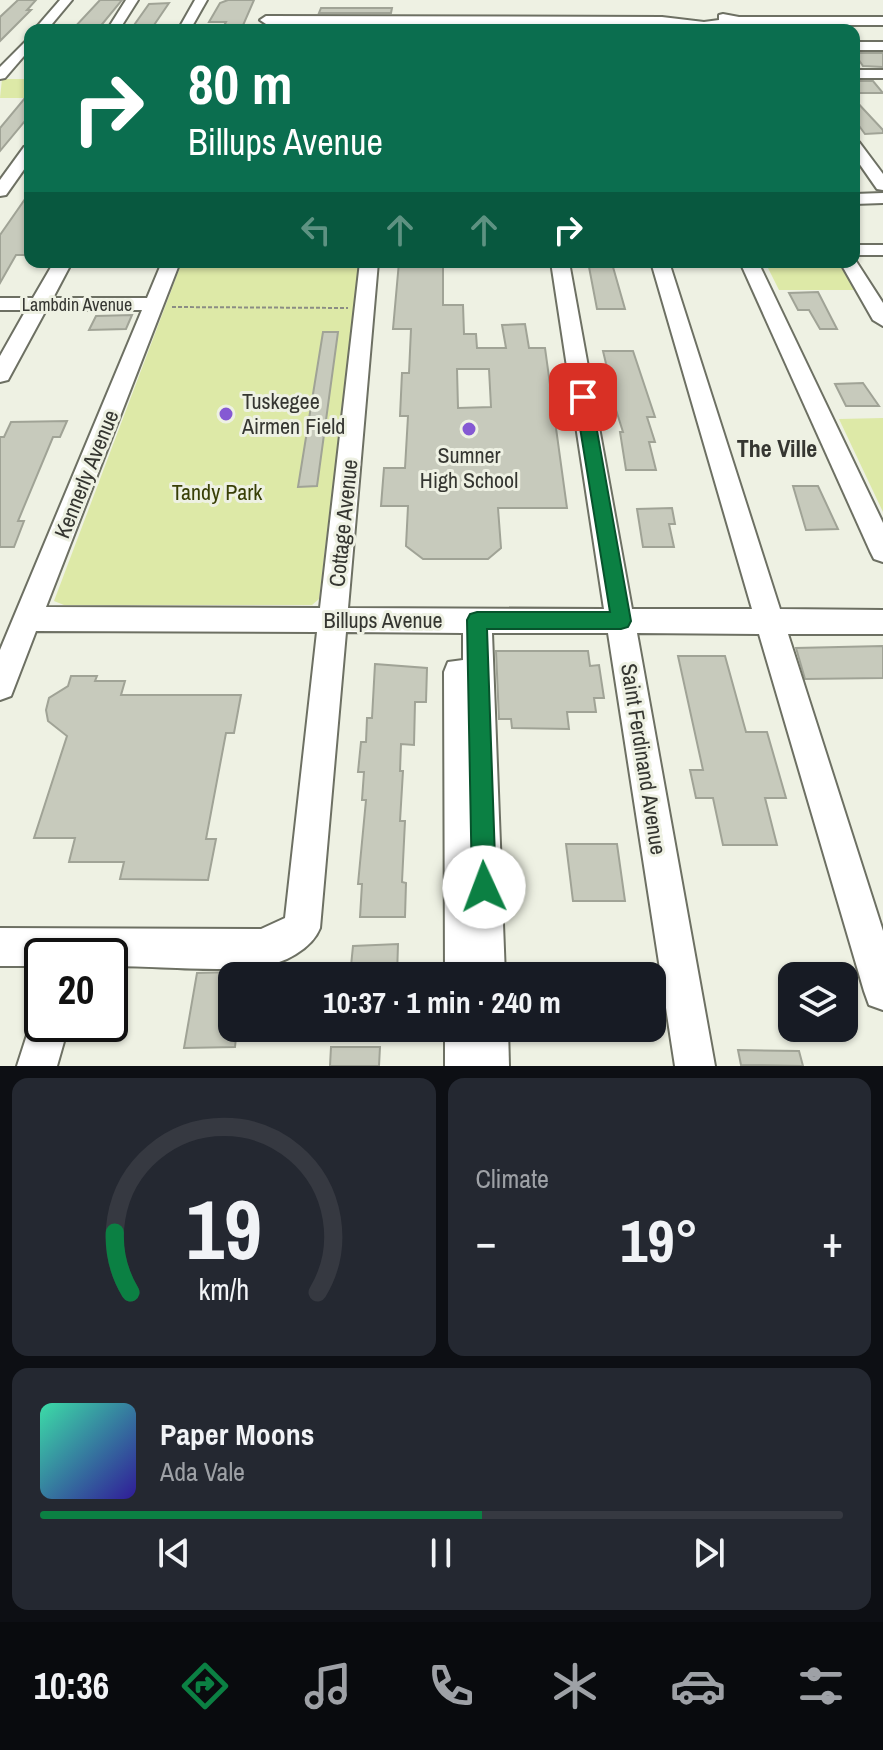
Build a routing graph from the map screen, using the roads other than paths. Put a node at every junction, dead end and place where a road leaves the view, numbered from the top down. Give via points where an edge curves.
1 (66, 0) edge
2 (132, 0) edge
3 (201, 0) edge
4 (266, 20) edge
5 (883, 21) edge
6 (45, 24) edge
7 (117, 24) edge
8 (187, 24) edge
9 (468, 24) edge
10 (523, 24) edge
11 (687, 24) edge
12 (718, 24) edge
13 (761, 24) edge
14 (770, 24) edge
15 (860, 46) edge
16 (883, 46) edge
17 (24, 48) edge
18 (4, 73) edge
19 (860, 75) edge
20 (880, 77) edge
21 (860, 153) edge
22 (860, 157) edge
23 (883, 157) edge
24 (24, 158) edge
25 (883, 185) edge
26 (0, 191) edge
27 (883, 198) edge
28 (860, 199) edge
29 (860, 250) edge
30 (883, 250) edge
31 (60, 268) edge
32 (170, 268) edge
33 (368, 268) edge
34 (561, 268) edge
35 (662, 268) edge
36 (752, 268) edge
37 (853, 268) edge
38 (0, 304) edge
39 (40, 304) junction
40 (161, 306) junction
41 (883, 320) edge
42 (0, 375) edge
43 (883, 551) edge
44 (28, 619) junction
45 (333, 620) junction
46 (477, 620) junction
47 (621, 621) junction
48 (769, 621) junction
49 (883, 622) edge
50 (459, 672) dead end
51 (0, 686) edge
52 (0, 947) edge
53 (464, 962) edge
54 (486, 962) edge
55 (883, 991) edge
56 (44, 1042) edge
57 (465, 1042) edge
58 (488, 1042) edge
59 (37, 1066) edge
60 (465, 1066) edge
61 (489, 1066) edge
62 (695, 1066) edge

1 - 6 street
2 - 7 street
3 - 8 street
4 - 9 street
5 - 14 street via 789,15
10 - 11 street via 556,15
12 - 13 street
15 - 16 street
17 - 18 street
19 - 20 street
21 - 23 street
22 - 25 street
24 - 26 street
27 - 28 street
29 - 30 street
31 - 39 street
32 - 40 street, Kennerly Avenue
33 - 45 street, Cottage Avenue
34 - 47 street, Saint Ferdinand Avenue
35 - 48 street
36 - 43 street
37 - 41 street
38 - 39 street, Lambdin Avenue
39 - 40 street, Lambdin Avenue
39 - 42 street
40 - 44 street, Kennerly Avenue
44 - 45 street, Billups Avenue
44 - 51 street, Kennerly Avenue
45 - 46 street, Billups Avenue
45 - 52 street, Cottage Avenue via 302,928 261,948
46 - 47 street, Billups Avenue
46 - 54 street
47 - 48 street, Billups Avenue
47 - 62 street, Saint Ferdinand Avenue
48 - 49 street, Billups Avenue
48 - 55 street
50 - 53 street
56 - 59 street
57 - 60 street
58 - 61 street

